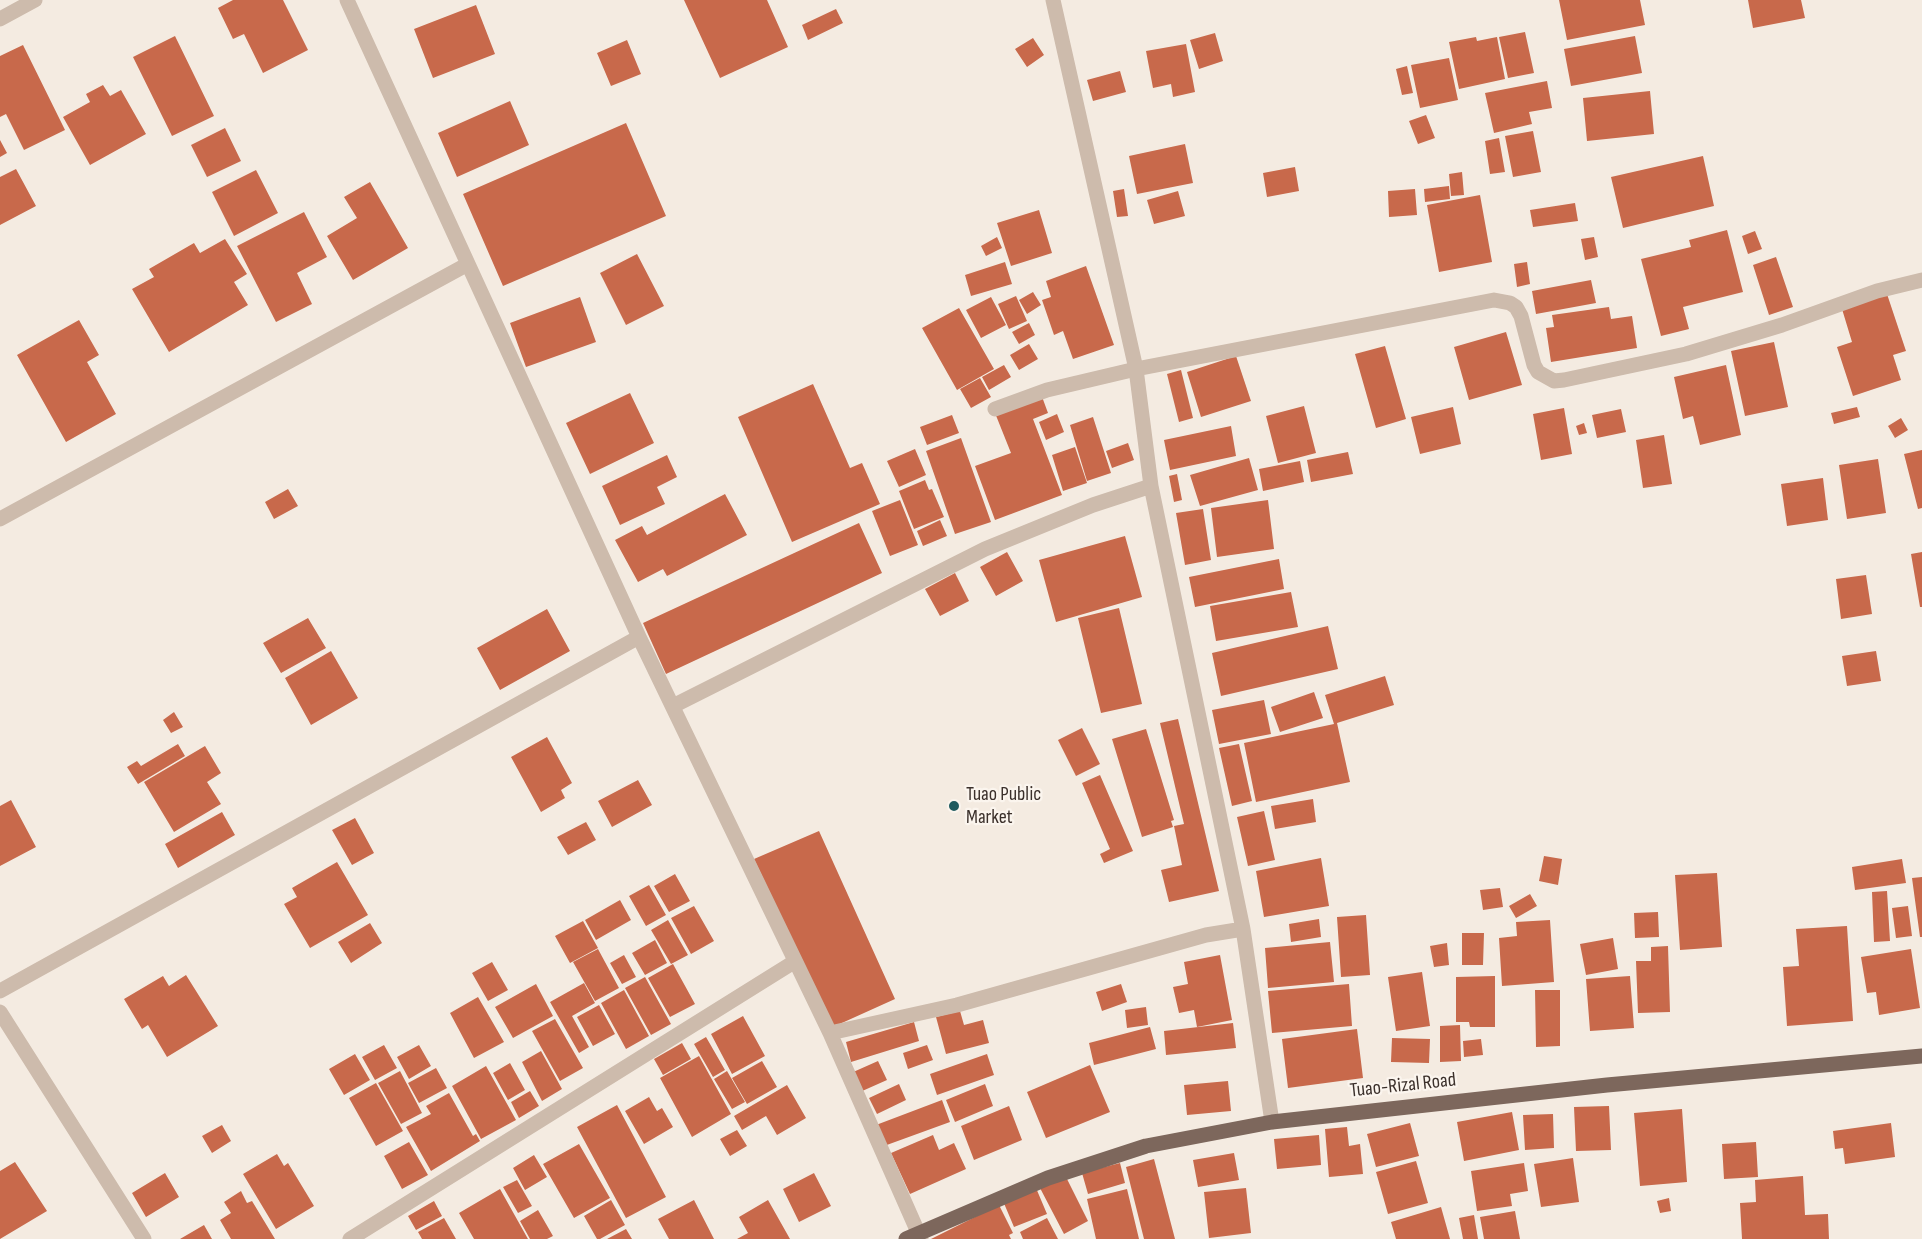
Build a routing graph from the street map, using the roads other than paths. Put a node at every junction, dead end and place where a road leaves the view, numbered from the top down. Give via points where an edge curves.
1 (35, 0) edge
2 (347, 0) edge
3 (1053, 0) edge
4 (0, 19) edge
5 (468, 264) junction
6 (1922, 280) edge
7 (1136, 369) junction
8 (995, 409) dead end
9 (1151, 486) junction
10 (0, 519) edge
11 (639, 637) junction
12 (673, 706) junction
13 (1243, 929) junction
14 (794, 962) junction
15 (0, 991) edge
16 (0, 1012) edge
17 (830, 1033) junction
18 (1922, 1056) edge
19 (1272, 1122) junction
20 (915, 1237) edge
21 (144, 1239) edge
22 (350, 1239) edge

1 - 4 street
2 - 5 street
3 - 7 street
5 - 10 street
5 - 11 street
6 - 7 street via 1686,354 1564,380 1554,381 1538,372 1521,316 1510,303 1494,300
7 - 8 street via 1047,390
7 - 9 street
9 - 12 street via 1092,505 985,549
9 - 13 street
11 - 12 street
11 - 15 street
12 - 14 street
13 - 17 street via 1206,935 957,1005
13 - 19 street
14 - 17 street
14 - 22 street
16 - 21 street
17 - 20 street
18 - 19 main road, Tuao-Rizal Road
19 - 20 main road, Tuao-Rizal Road via 1146,1146 1048,1178

